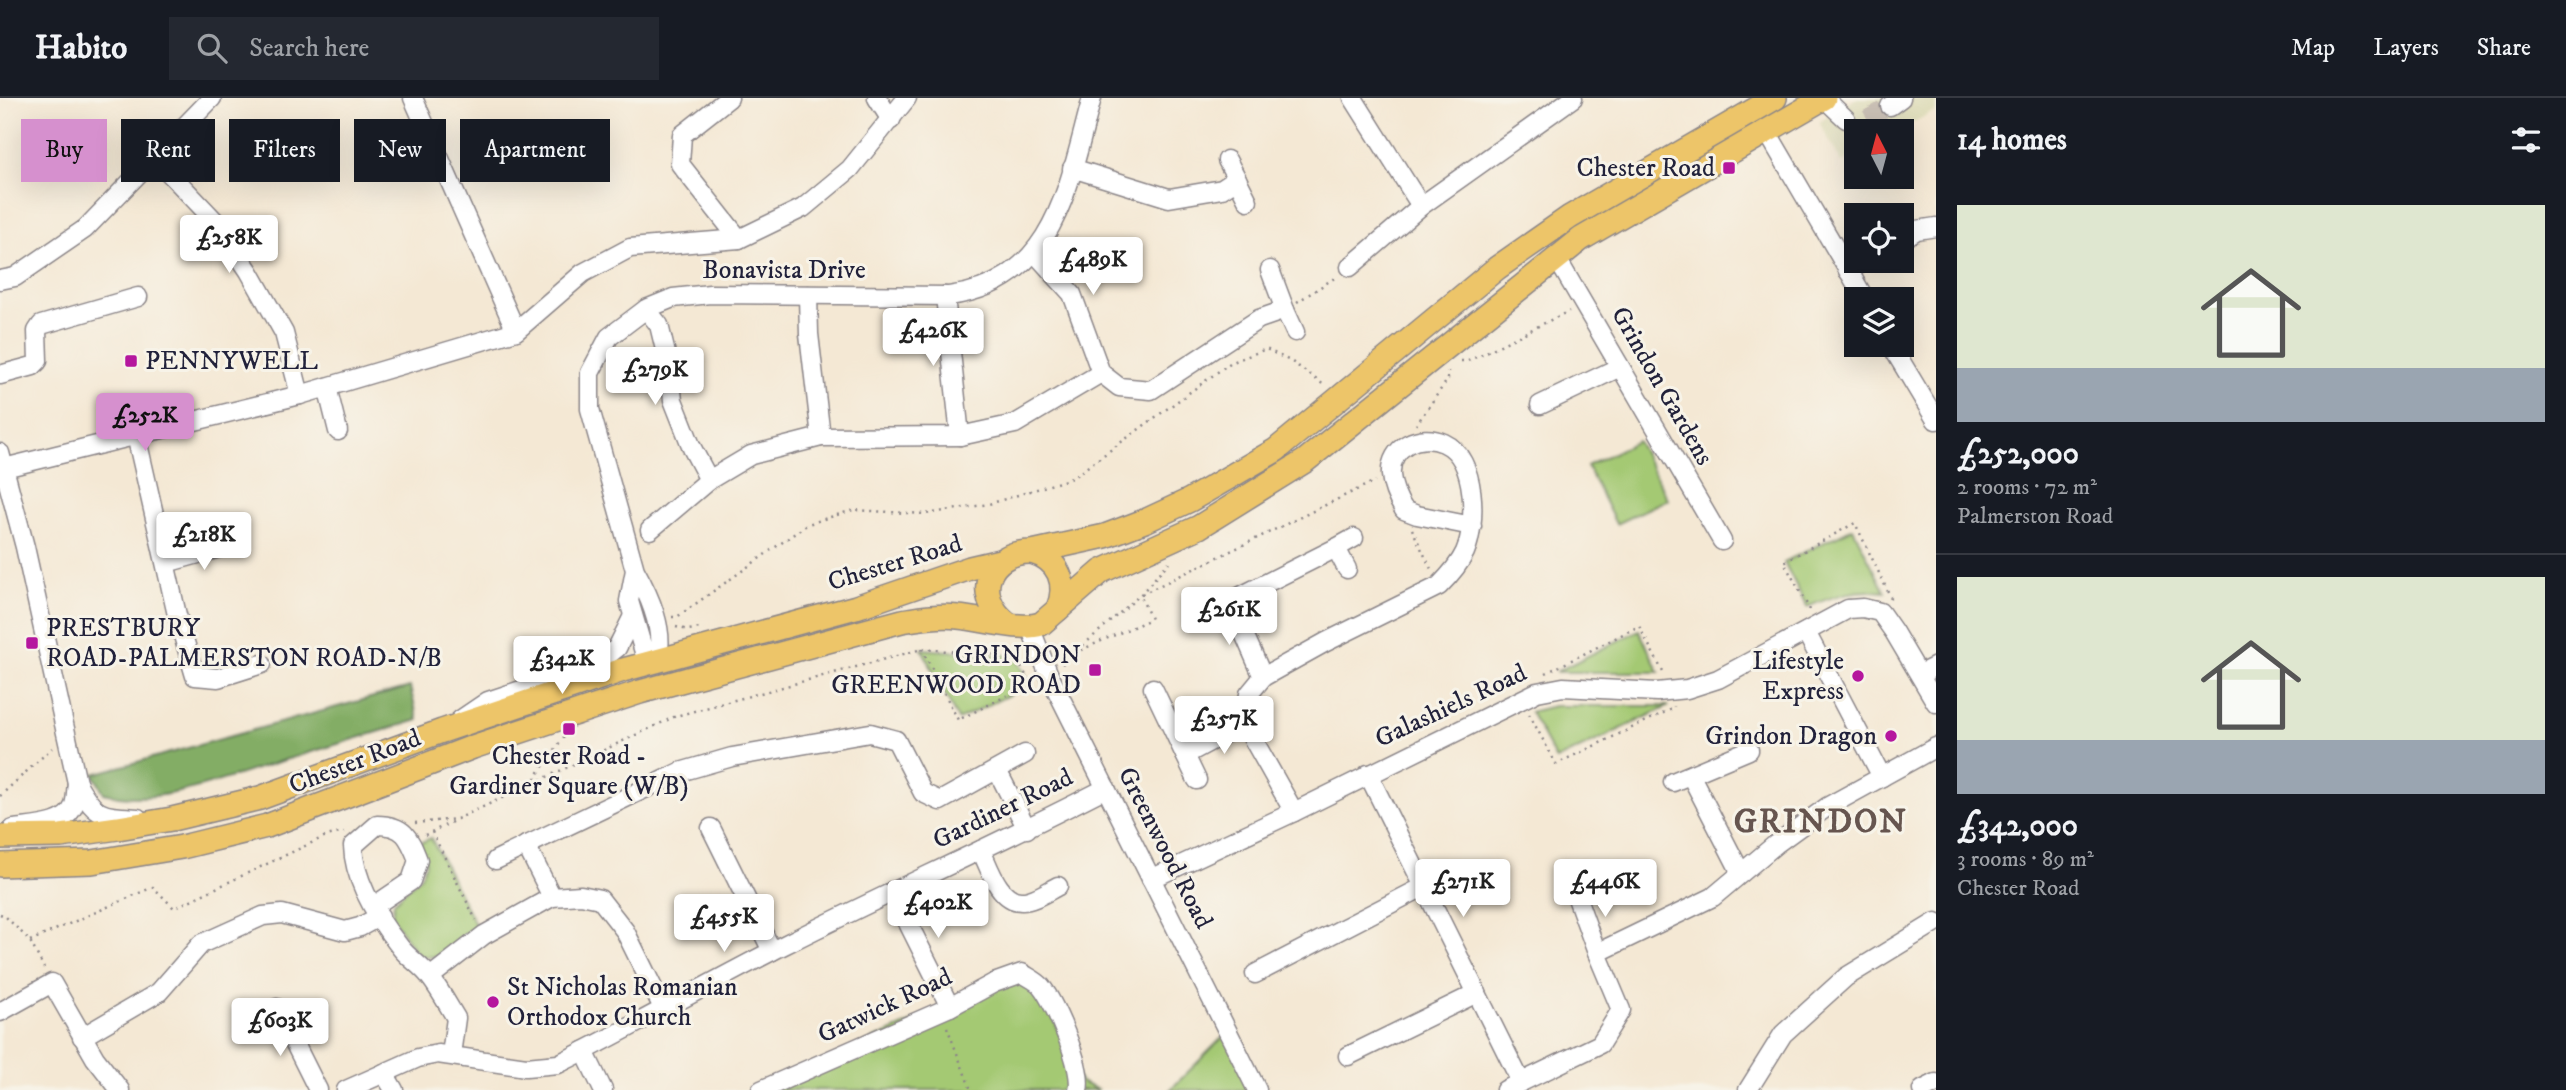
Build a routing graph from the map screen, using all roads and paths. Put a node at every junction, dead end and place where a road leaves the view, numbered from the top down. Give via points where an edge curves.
1 (212, 98) edge
2 (413, 98) edge
3 (729, 98) edge
4 (877, 98) edge
5 (907, 98) edge
6 (1092, 98) edge
7 (1353, 98) edge
8 (1573, 98) edge
9 (1775, 98) edge
10 (1824, 98) edge
11 (192, 119) edge
12 (1846, 119) dead end
13 (891, 120) junction
14 (1766, 130) junction
15 (1227, 160) dead end
16 (1072, 168) junction
17 (1237, 179) junction
18 (131, 182) edge
19 (178, 182) edge
20 (1248, 201) dead end
21 (1421, 206) junction
22 (1936, 227) edge
23 (1914, 232) edge
24 (739, 239) junction
25 (1034, 252) junction
26 (1556, 257) junction
27 (1844, 264) edge
28 (1350, 267) joint
29 (1270, 270) dead end
30 (8, 278) edge
31 (808, 295) junction
32 (138, 296) dead end
33 (945, 296) junction
34 (1583, 304) junction
35 (646, 309) junction
36 (1286, 310) junction
37 (516, 331) junction
38 (1295, 332) dead end
39 (1898, 357) edge
40 (1458, 361) dead end
41 (1620, 367) junction
42 (1101, 373) junction
43 (0, 375) edge
44 (327, 387) junction
45 (300, 395) junction
46 (1341, 397) junction
47 (1540, 405) dead end
48 (1936, 420) edge
49 (338, 431) dead end
50 (136, 435) junction
51 (960, 436) junction
52 (821, 437) junction
53 (2, 461) edge
54 (1391, 473) junction
55 (709, 480) junction
56 (1404, 510) junction
57 (1472, 526) junction
58 (650, 530) dead end
59 (1354, 538) dead end
60 (1722, 541) dead end
61 (231, 545) dead end
62 (1336, 548) junction
63 (1032, 552) junction
64 (1174, 556) dead end
65 (1000, 561) junction
66 (166, 563) junction
67 (1347, 569) dead end
68 (635, 570) junction
69 (1439, 586) junction
70 (1140, 596) junction
71 (1230, 602) junction
72 (1058, 609) junction
73 (1880, 612) junction
74 (1205, 614) dead end
75 (633, 616) junction
76 (1019, 625) junction
77 (705, 628) dead end
78 (1812, 629) junction
79 (922, 649) junction
80 (1077, 652) junction
81 (657, 660) junction
82 (262, 664) dead end
83 (1928, 670) edge
84 (1049, 675) junction
85 (1263, 677) junction
86 (1031, 684) junction
87 (666, 685) junction
88 (1153, 688) dead end
89 (1672, 690) junction
90 (1529, 695) junction
91 (1936, 703) edge
92 (1244, 723) junction
93 (442, 731) junction
94 (66, 735) junction
95 (565, 737) dead end
96 (1936, 747) edge
97 (1749, 750) dead end
98 (1026, 754) dead end
99 (1185, 754) junction
100 (997, 770) junction
101 (1368, 774) junction
102 (1690, 776) junction
103 (1882, 777) junction
104 (1197, 780) dead end
105 (1673, 782) dead end
106 (77, 783) junction
107 (530, 785) junction
108 (1106, 788) junction
109 (0, 796) edge
110 (1294, 811) junction
111 (172, 819) junction
112 (457, 819) junction
113 (385, 825) junction
114 (711, 828) dead end
115 (1027, 829) junction
116 (0, 831) edge
117 (432, 832) junction
118 (0, 837) edge
119 (411, 843) junction
120 (526, 845) junction
121 (981, 850) junction
122 (496, 860) dead end
123 (0, 865) edge
124 (1741, 873) junction
125 (1151, 879) junction
126 (1058, 886) dead end
127 (1425, 886) junction
128 (892, 891) junction
129 (552, 897) junction
130 (1577, 898) dead end
131 (377, 911) junction
132 (0, 914) edge
133 (1936, 922) edge
134 (484, 935) junction
135 (30, 941) junction
136 (772, 951) junction
137 (1597, 953) junction
138 (1255, 974) dead end
139 (430, 977) junction
140 (52, 983) junction
141 (1477, 993) junction
142 (277, 1008) dead end
143 (663, 1008) junction
144 (946, 1009) junction
145 (0, 1012) edge
146 (82, 1037) junction
147 (584, 1051) junction
148 (452, 1055) junction
149 (1348, 1056) dead end
150 (384, 1073) junction
151 (1936, 1083) edge
152 (1513, 1086) edge
153 (120, 1090) edge
154 (318, 1090) edge
155 (346, 1090) edge
156 (394, 1090) edge
157 (603, 1090) edge
158 (761, 1090) edge
159 (971, 1090) edge
160 (1078, 1090) edge
161 (1257, 1090) edge
162 (1748, 1090) edge
163 (1922, 1090) edge

1 - 11 street
2 - 37 street
3 - 24 street via 682,135 680,164
4 - 13 street
5 - 13 street
6 - 16 street, Bonavista Drive
7 - 21 street
8 - 21 street
9 - 46 main road, Chester Road via 1570,216 1497,268
10 - 12 street
10 - 14 main road
13 - 24 street via 850,169 803,208
14 - 26 main road
14 - 27 street
15 - 17 street
16 - 17 street via 1169,198 1222,189
16 - 25 street, Bonavista Drive via 1056,215
17 - 20 street
18 - 30 street via 85,229
19 - 45 street via 215,221 284,332
21 - 28 street
22 - 23 street
24 - 37 street via 631,248 583,272
25 - 33 street, Bonavista Drive via 1002,280 971,293
25 - 42 street via 1072,294
26 - 34 street, Grindon Gardens
26 - 72 main road via 1305,461 1199,527 1102,571
28 - 36 path
29 - 36 street
31 - 33 street, Bonavista Drive
31 - 35 street, Bonavista Drive via 710,294 673,298
31 - 52 street
32 - 43 street via 41,325 38,361
33 - 51 street
34 - 40 path via 1468,361
34 - 41 street, Grindon Gardens
35 - 55 street via 659,325 673,400
35 - 68 street, Bonavista Drive via 609,337 590,373 590,409
36 - 38 street
36 - 42 street via 1259,319 1151,390 1119,387
37 - 44 street
39 - 48 street
41 - 47 street
41 - 60 street, Grindon Gardens
42 - 51 street via 1015,424
44 - 45 street
44 - 49 street
45 - 50 street
46 - 63 main road, Chester Road via 1276,450 1190,500 1105,536
46 - 77 path via 1266,349 1230,363 1072,478 989,504 926,514 853,510 808,524 677,618 667,617 680,630
50 - 53 street via 68,452
50 - 66 street
51 - 52 street
52 - 55 street via 751,455
53 - 94 street
54 - 56 street
54 - 57 street via 1403,445 1416,440 1446,443 1467,472
54 - 70 path
55 - 58 street
56 - 57 street
56 - 69 path
57 - 69 street via 1464,552
59 - 62 street
61 - 66 street
62 - 67 street
62 - 71 street
63 - 65 main road, Chester Road
63 - 72 main road via 1045,556 1060,573 1063,597
64 - 70 path
65 - 76 main road, Chester Road via 991,572 991,606 998,616
65 - 81 main road, Chester Road via 856,607
66 - 82 street via 195,676 218,678
68 - 75 street, Bonavista Drive via 629,601
68 - 81 street, Bonavista Drive via 647,591 662,646
69 - 85 street
70 - 80 path
70 - 80 path via 1151,619
71 - 74 street
71 - 85 street
72 - 76 main road via 1051,618
73 - 78 street, Galashiels Road via 1848,609
73 - 78 path via 1892,600 1855,523 1784,562
73 - 83 street
75 - 81 street, Bonavista Drive via 644,652
75 - 93 street via 617,648 603,659 488,701
76 - 84 street, Greenwood Road
76 - 87 main road, Chester Road via 929,616
78 - 89 street, Galashiels Road via 1718,678
78 - 103 street
79 - 86 path via 1015,656
79 - 86 path via 958,720
79 - 107 path via 676,716
80 - 84 path
81 - 87 main road
81 - 93 main road, Chester Road
83 - 91 street
84 - 86 path
84 - 108 street, Greenwood Road
85 - 92 street via 1248,694
87 - 123 main road, Chester Road via 473,747 267,826 92,862
88 - 99 street
89 - 90 street, Galashiels Road via 1563,687
89 - 90 path via 1639,626 1547,673
89 - 90 path via 1674,708 1556,764
90 - 101 street, Galashiels Road
92 - 99 street
92 - 110 street
93 - 111 main road, Chester Road via 260,798
94 - 106 street
94 - 109 path
95 - 107 path
96 - 103 street
97 - 102 street
98 - 100 street
99 - 104 street
100 - 115 street
100 - 120 street via 940,801 923,793 896,740 870,733 732,757 680,772
101 - 110 street, Galashiels Road
101 - 127 street
102 - 105 street
102 - 124 street
103 - 124 street via 1827,807
106 - 111 street via 97,812
106 - 116 street via 74,805 58,821
107 - 112 path
108 - 115 street, Gardiner Road
108 - 125 street, Greenwood Road
110 - 125 street, Galashiels Road
111 - 118 main road, Chester Road via 61,835
112 - 113 path
112 - 117 path
113 - 119 street
113 - 131 street via 353,846 354,865
113 - 135 path via 326,836 174,908 153,887
114 - 136 street
115 - 121 street, Gardiner Road
117 - 119 path
117 - 134 path
119 - 131 street via 418,860 411,881
120 - 122 street
120 - 129 street
121 - 126 street via 1003,894 1012,900 1023,902
121 - 128 street, Gardiner Road
124 - 137 street via 1713,897
125 - 161 street, Greenwood Road
127 - 138 street
127 - 141 street
128 - 136 street, Gardiner Road
128 - 144 street
129 - 134 street
129 - 143 street via 600,899 625,931
130 - 137 street
131 - 139 street via 400,948
131 - 146 street via 360,927 345,932 282,914 263,916 201,944 159,992
132 - 135 path
133 - 162 street via 1846,977 1783,1034
134 - 139 street
135 - 140 path
136 - 143 street, Gardiner Road
137 - 152 street via 1621,1010 1600,1044
139 - 148 street via 456,1018
140 - 145 street
140 - 146 street
141 - 149 street
141 - 152 street
142 - 154 street
143 - 147 street, Gardiner Road
144 - 158 street, Gatwick Road
144 - 159 path
144 - 160 street, Gatwick Road via 1022,973 1040,985 1058,1017 1074,1059
146 - 153 street
147 - 148 street, Gardiner Road via 558,1064 526,1067
147 - 157 street
148 - 150 street, Gardiner Road via 418,1058
150 - 155 street, Gardiner Road
150 - 156 street
151 - 163 street

